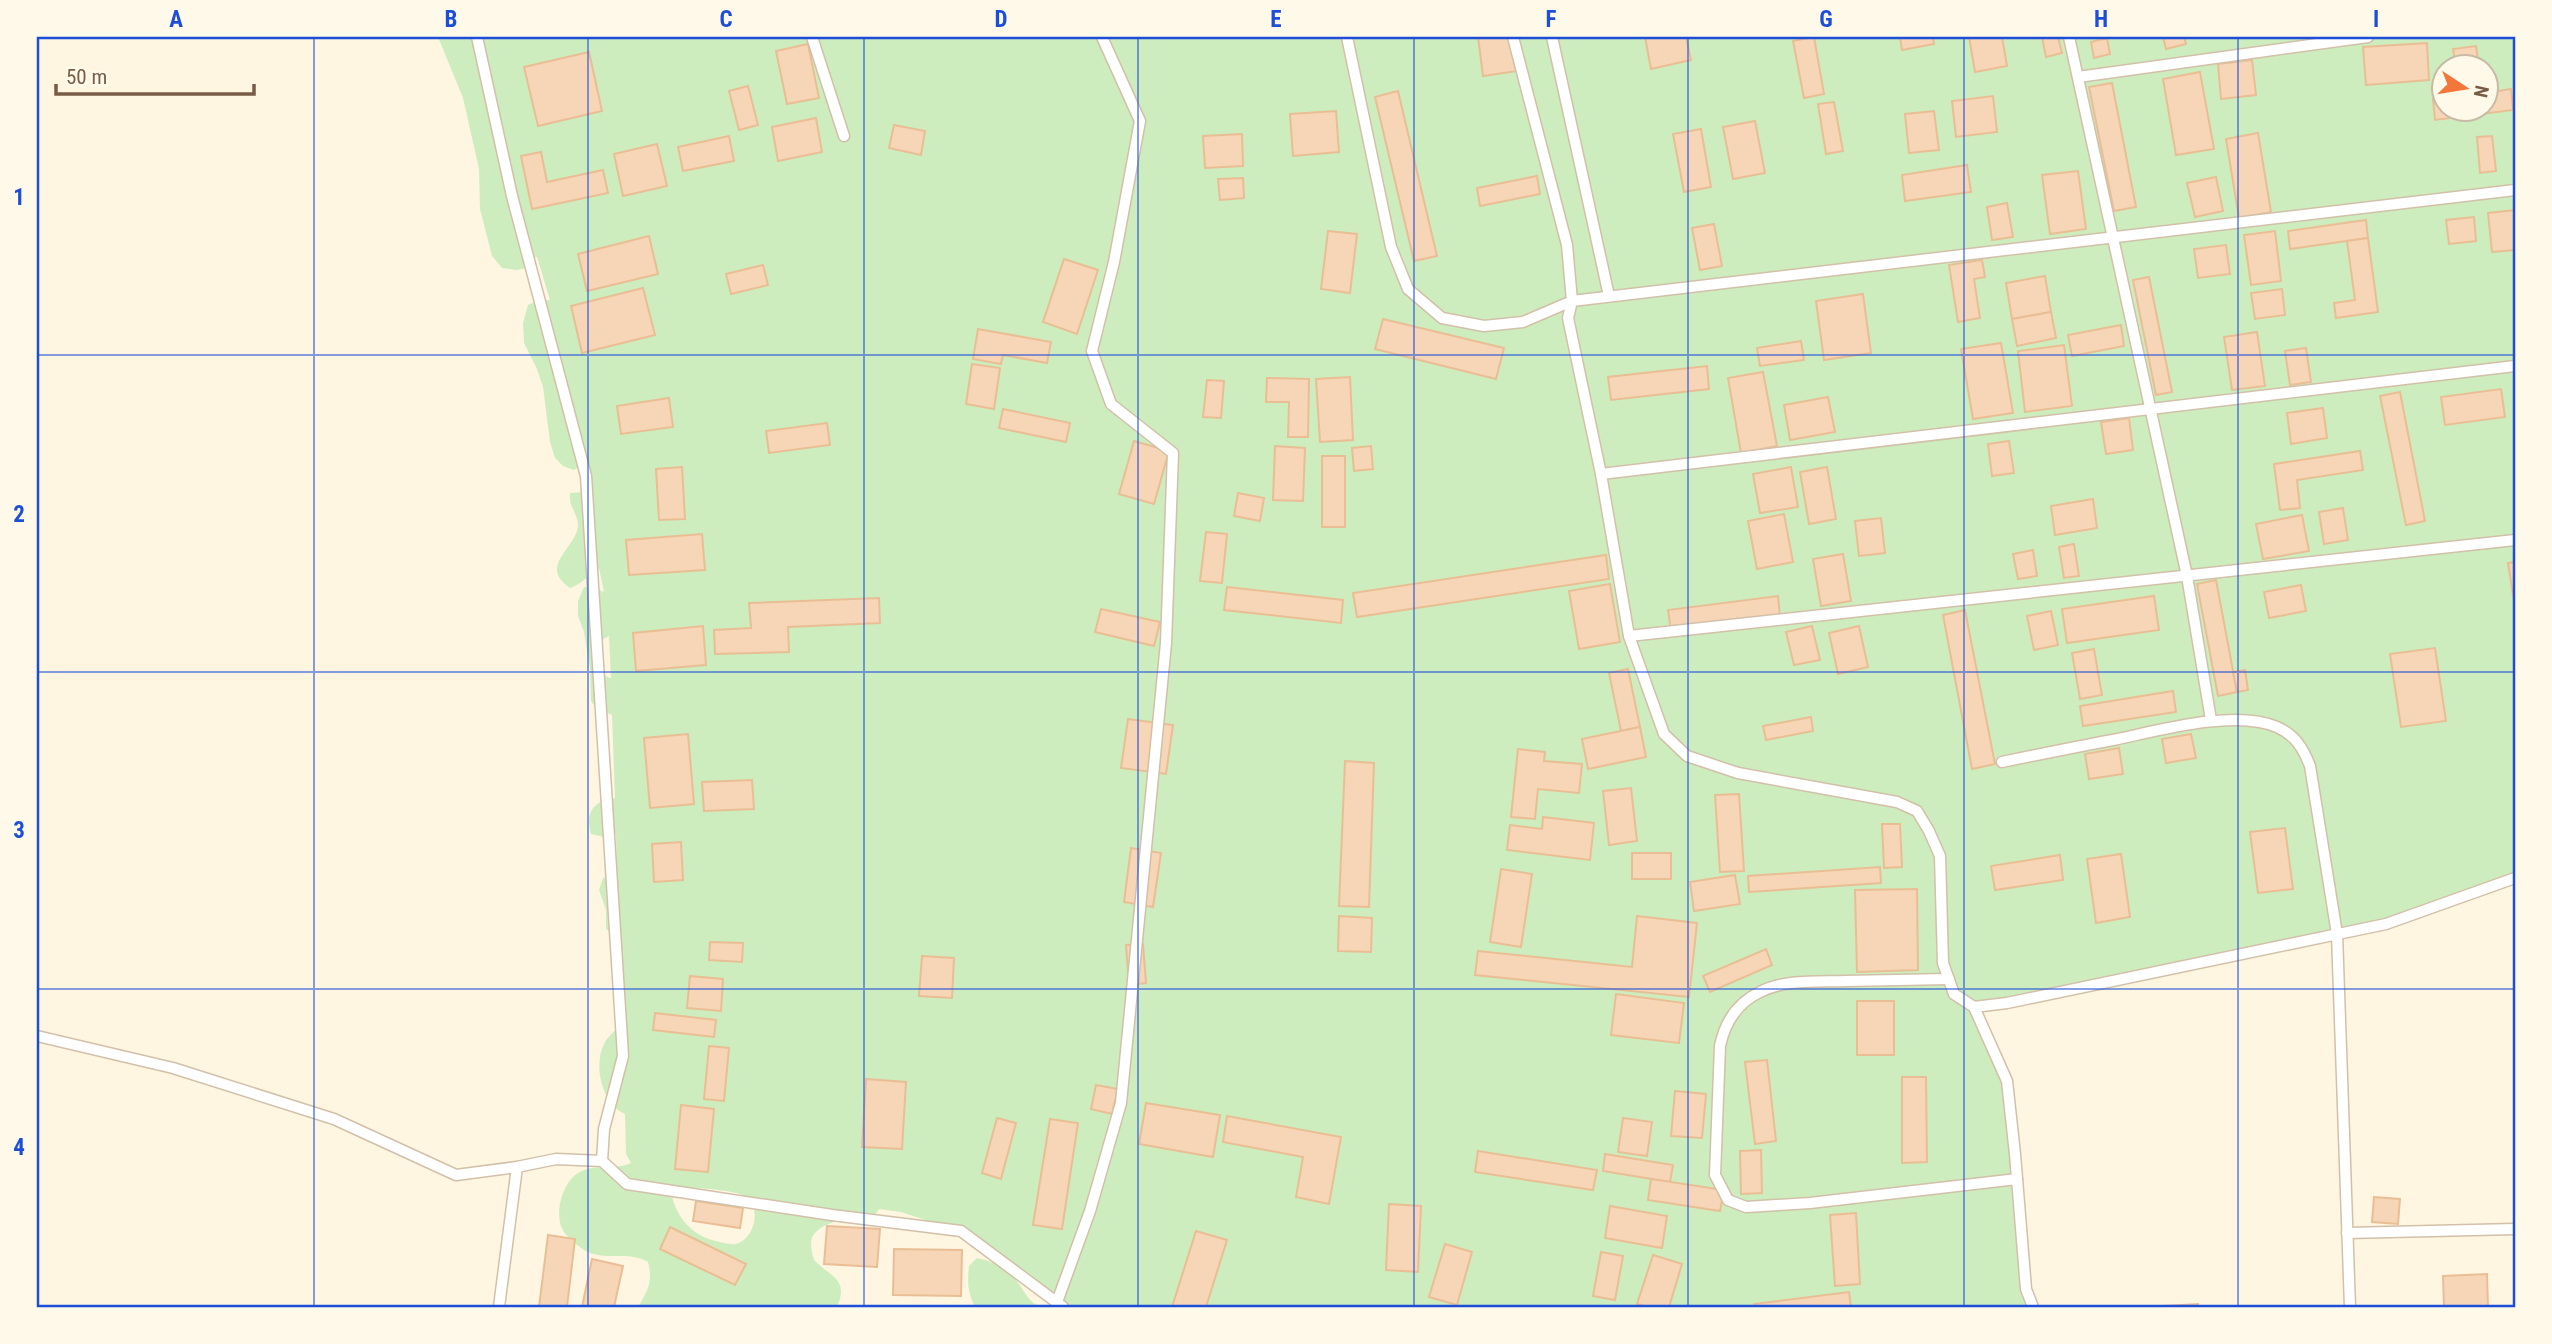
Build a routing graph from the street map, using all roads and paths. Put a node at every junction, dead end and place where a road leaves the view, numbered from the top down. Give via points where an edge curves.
1 (477, 37) edge
2 (812, 37) edge
3 (1102, 37) edge
4 (1347, 37) edge
5 (1513, 37) edge
6 (1552, 37) edge
7 (2069, 37) edge
8 (2368, 37) edge
9 (2078, 77) junction
10 (844, 136) dead end
11 (2515, 190) edge
12 (2113, 237) junction
13 (1609, 296) junction
14 (1572, 301) junction
15 (2515, 366) edge
16 (2150, 409) junction
17 (1601, 474) junction
18 (2515, 540) edge
19 (2187, 576) junction
20 (1629, 636) junction
21 (2211, 720) junction
22 (2002, 762) dead end
23 (2515, 878) edge
24 (2337, 934) junction
25 (1949, 979) junction
26 (1974, 1007) junction
27 (37, 1036) edge
28 (602, 1161) junction
29 (516, 1167) junction
30 (2017, 1180) junction
31 (2515, 1229) edge
32 (2347, 1233) junction
33 (1060, 1305) edge
34 (499, 1307) edge
35 (2034, 1307) edge
36 (2350, 1307) edge

1 - 28 lane via 512,196 586,476 623,1056 604,1129
2 - 10 lane
3 - 33 lane via 1140,121 1114,262 1091,351 1111,404 1172,453 1172,480 1166,643 1121,1103
4 - 14 lane via 1391,247 1408,289 1442,317 1484,327 1523,322
5 - 14 lane via 1567,245
6 - 13 lane
7 - 9 lane
8 - 9 lane
9 - 12 lane
11 - 12 lane
12 - 13 lane
12 - 16 lane
13 - 14 lane
14 - 17 lane via 1568,318
15 - 16 lane
16 - 17 lane
16 - 19 lane
17 - 20 lane
18 - 19 lane
19 - 20 lane
19 - 21 lane
20 - 25 lane via 1664,734 1687,756 1738,773 1897,802 1917,811 1940,856 1943,962
21 - 22 lane
21 - 24 lane via 2275,726 2294,737 2304,750
23 - 24 lane via 2386,924
24 - 26 lane
24 - 32 lane
25 - 26 lane via 1954,994
25 - 30 lane via 1794,982 1761,990 1744,1002 1731,1015 1720,1046 1715,1175 1728,1200 1746,1207
26 - 30 lane via 2007,1081
27 - 29 lane via 173,1068 334,1119 456,1175
28 - 29 lane via 556,1159
28 - 33 lane via 626,1184 961,1231
29 - 34 lane
30 - 35 lane via 2026,1289
31 - 32 lane
32 - 36 lane

